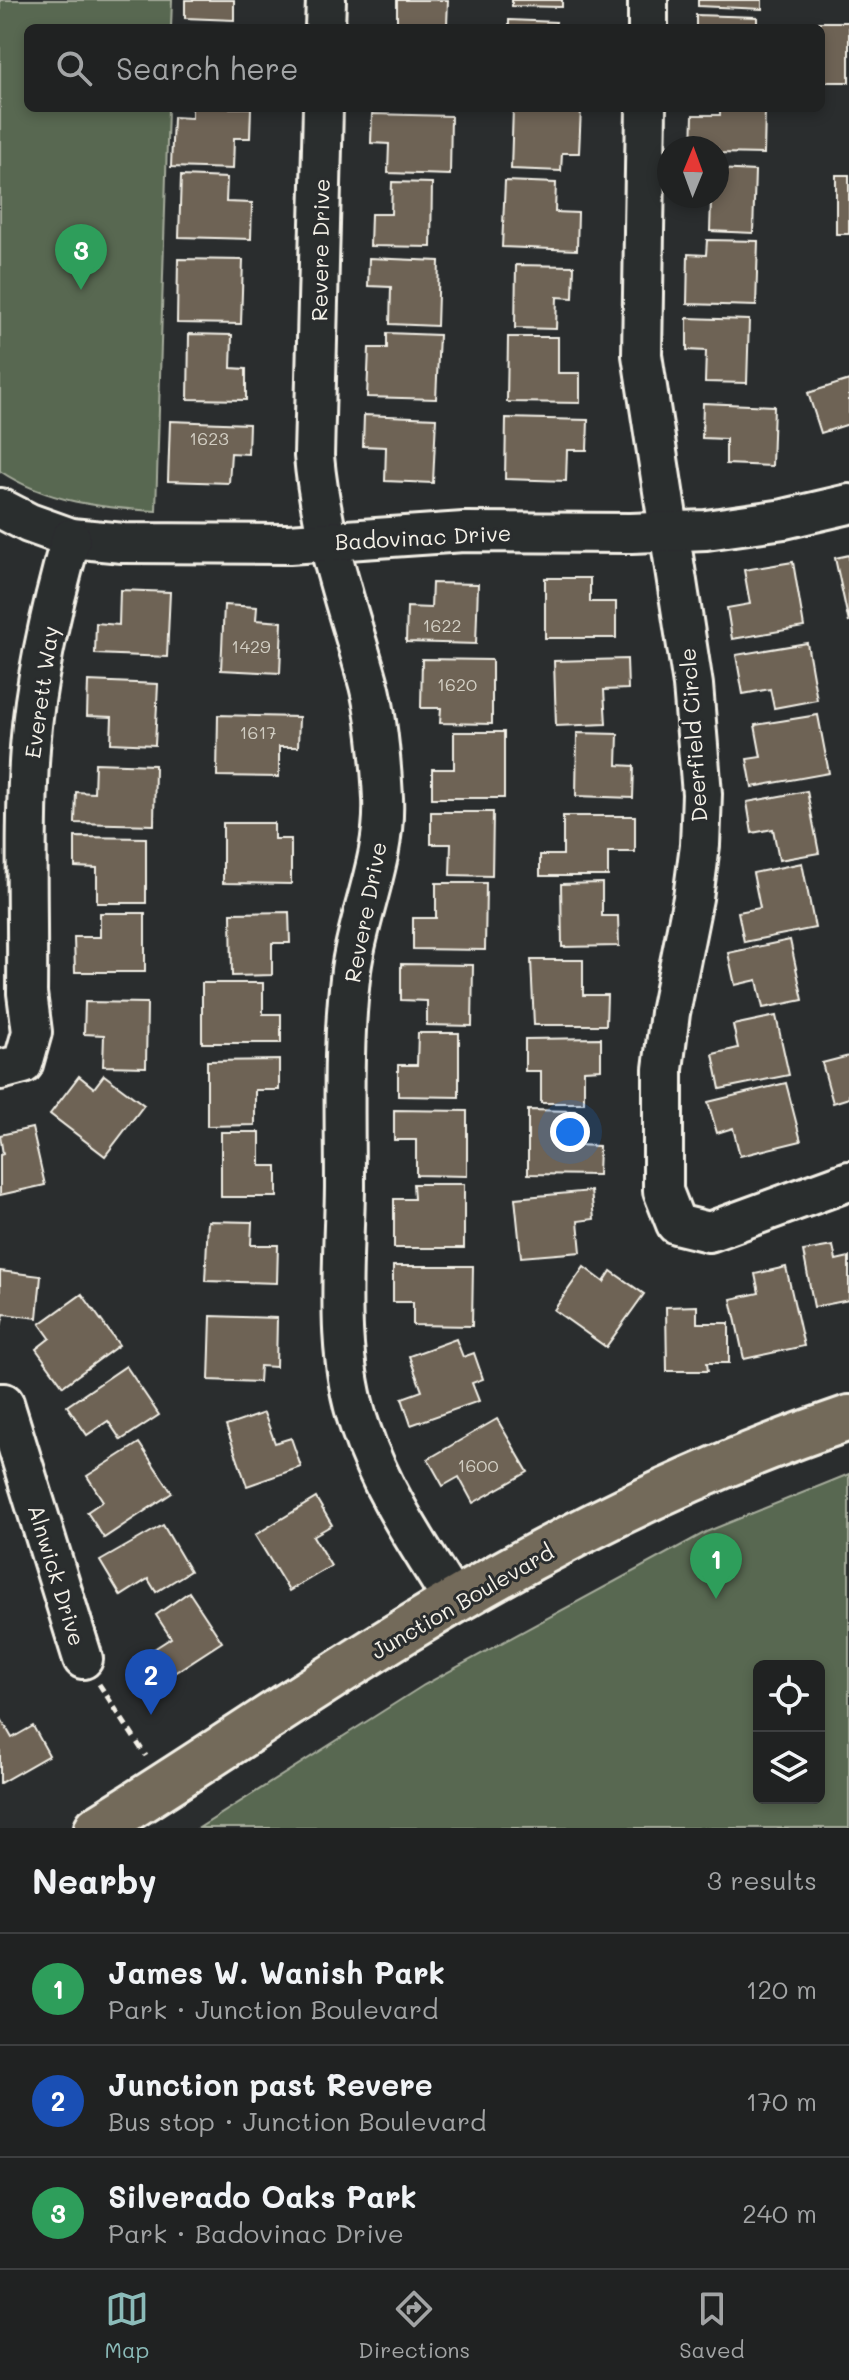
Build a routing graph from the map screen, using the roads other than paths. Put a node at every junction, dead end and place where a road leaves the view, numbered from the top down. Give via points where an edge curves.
1 (326, 0) edge
2 (648, 0) edge
3 (325, 24) edge
4 (648, 24) edge
5 (323, 112) edge
6 (646, 112) edge
7 (849, 504) edge
8 (0, 508) edge
9 (669, 531) junction
10 (71, 538) junction
11 (327, 542) junction
12 (0, 1070) edge
13 (849, 1181) edge
14 (0, 1403) edge
15 (849, 1418) edge
16 (454, 1602) junction
17 (83, 1659) road end
18 (97, 1828) edge

1 - 3 street
2 - 4 street
5 - 11 street, Revere Drive via 314,456
6 - 9 street, Deerfield Circle via 642,355
7 - 9 street, Badovinac Drive via 784,519
8 - 10 street, Badovinac Drive
9 - 11 street, Badovinac Drive via 464,532
9 - 13 street, Deerfield Circle via 693,685 702,794 693,898 663,1069 663,1191 676,1224 709,1232
10 - 11 street, Badovinac Drive via 123,543
10 - 12 street, Everett Way via 36,695 30,748 27,993 32,1032 23,1064
11 - 16 street, Revere Drive via 369,687 383,802 377,864 351,967 346,1027 347,1381 375,1468
14 - 17 street, Alnwick Drive
15 - 16 main road, Junction Boulevard via 680,1485
16 - 18 main road, Junction Boulevard

